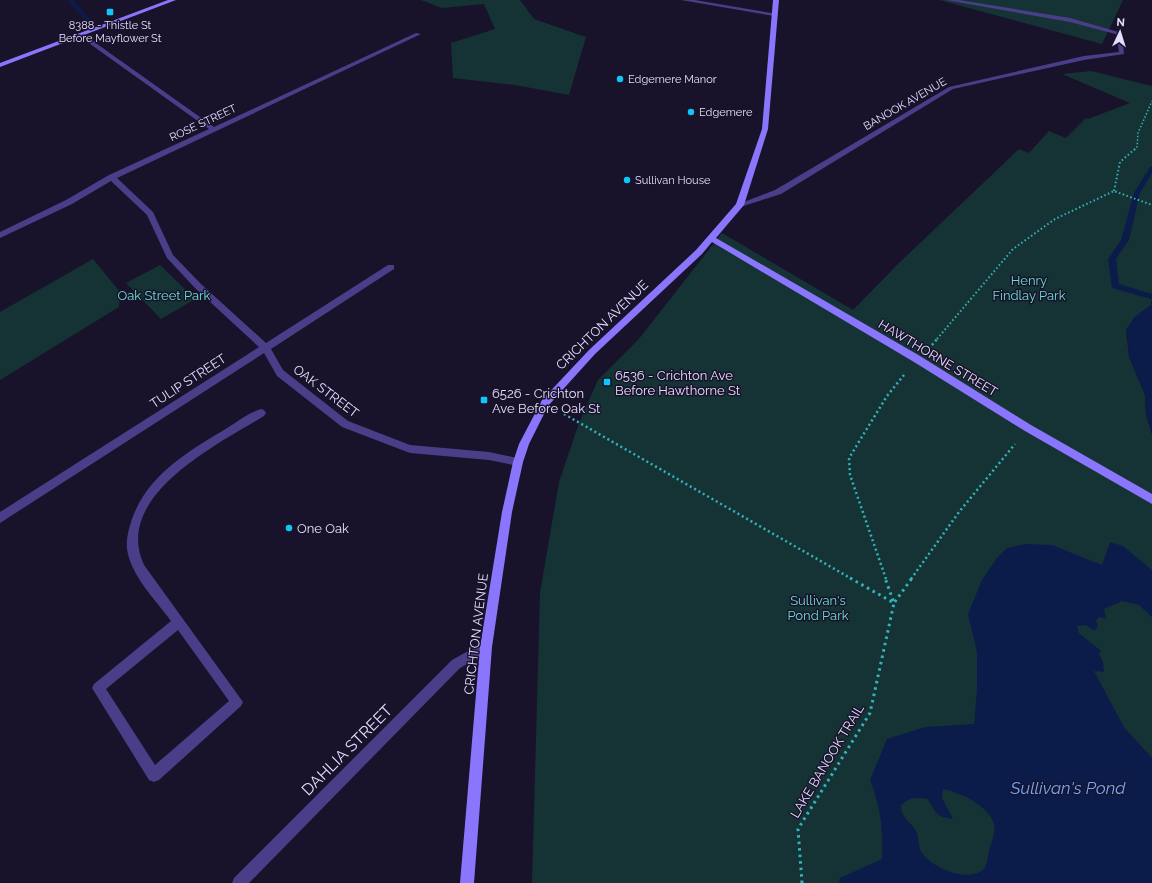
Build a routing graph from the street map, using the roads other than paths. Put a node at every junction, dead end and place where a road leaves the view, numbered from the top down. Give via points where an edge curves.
1 (173, 0) edge
2 (684, 0) edge
3 (776, 0) edge
4 (949, 0) edge
5 (774, 14) junction
6 (418, 34) dead end
7 (81, 36) junction
8 (0, 66) edge
9 (214, 130) junction
10 (112, 177) junction
11 (740, 205) junction
12 (0, 235) edge
13 (712, 239) junction
14 (391, 267) dead end
15 (265, 347) junction
16 (261, 413) dead end
17 (518, 462) junction
18 (1152, 500) edge
19 (0, 518) edge
20 (179, 622) junction
21 (486, 647) junction
22 (238, 883) edge
23 (467, 883) edge

1 - 7 street
2 - 5 street
3 - 5 street, CRICHTON AVENUE
4 - 11 street, BANOOK AVENUE via 1070,20 1118,33 1122,53 1084,58 951,88 778,192
5 - 11 street, CRICHTON AVENUE via 765,129
6 - 9 street, ROSE STREET
7 - 8 street
7 - 9 street
9 - 10 street, ROSE STREET
10 - 12 street, ROSE STREET via 69,202
10 - 15 street, OAK STREET via 150,214 170,256 198,286
11 - 13 street, CRICHTON AVENUE
13 - 17 street, CRICHTON AVENUE via 592,352 545,403 526,439
13 - 18 street, HAWTHORNE STREET
14 - 15 street, TULIP STREET
15 - 17 street, OAK STREET via 280,373 345,424 410,449 489,456
15 - 19 street, TULIP STREET
16 - 20 street via 168,476 149,495 137,517 133,548 139,568
17 - 21 street, CRICHTON AVENUE via 507,512
20 - 20 street via 237,702 154,775 98,688
21 - 22 street, DAHLIA STREET via 456,664
21 - 23 street, CRICHTON AVENUE

